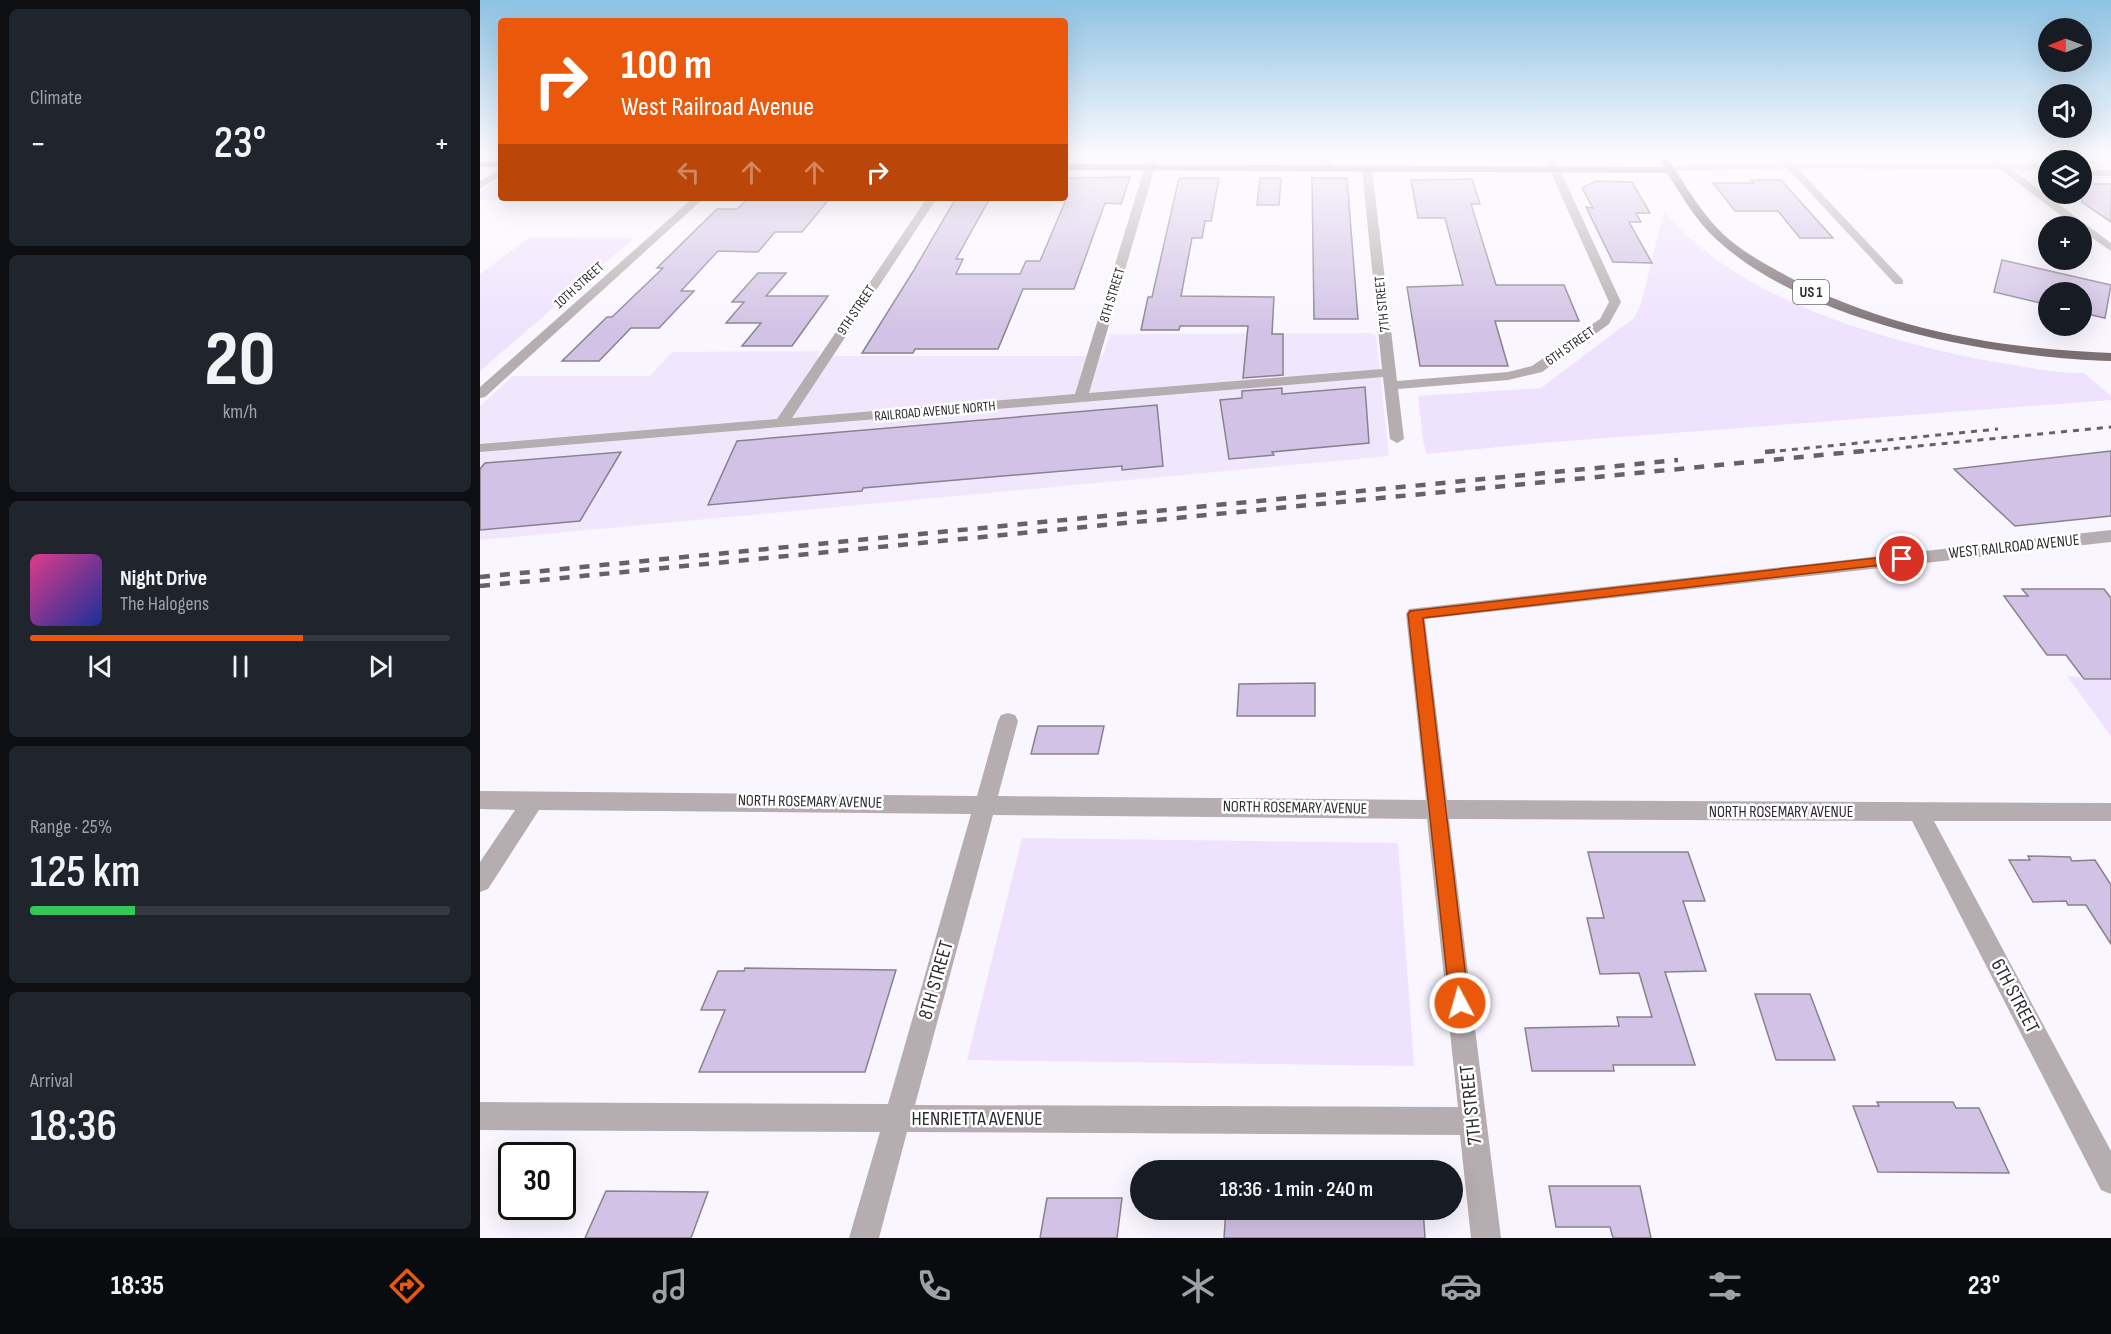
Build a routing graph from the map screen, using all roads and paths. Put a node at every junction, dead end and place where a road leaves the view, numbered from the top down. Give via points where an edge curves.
1 (680, 215) edge
2 (921, 215) edge
3 (1136, 215) edge
4 (1372, 215) edge
5 (1575, 215) edge
6 (1702, 215) edge
7 (1835, 215) edge
8 (2067, 215) edge
9 (2111, 248) edge
10 (1899, 282) dead end
11 (2111, 357) edge
12 (1391, 379) junction
13 (480, 394) edge
14 (1081, 398) junction
15 (781, 423) junction
16 (1397, 439) dead end
17 (480, 448) edge
18 (2111, 536) edge
19 (1415, 614) joint
20 (1008, 721) dead end
21 (480, 800) edge
22 (534, 800) junction
23 (986, 804) junction
24 (1438, 809) junction
25 (2111, 812) edge
26 (1919, 813) junction
27 (480, 881) edge
28 (480, 1116) edge
29 (897, 1119) junction
30 (1473, 1121) junction
31 (2111, 1180) edge
32 (864, 1238) edge
33 (1486, 1238) edge

1 - 13 street, 10TH STREET
2 - 15 street, 9TH STREET
3 - 14 street, 8TH STREET
4 - 12 street, 7TH STREET
5 - 12 street, 6TH STREET via 1615,302 1605,321 1537,369 1508,376
6 - 11 main road, US 1 via 1721,237 1778,276 1867,314 1992,346
7 - 10 street
8 - 9 street
12 - 14 street, RAILROAD AVENUE NORTH
12 - 16 street, 7TH STREET
14 - 15 street, RAILROAD AVENUE NORTH
15 - 17 street, RAILROAD AVENUE NORTH
18 - 19 street, WEST RAILROAD AVENUE
19 - 24 street, 7TH STREET
20 - 23 street, 8TH STREET
21 - 22 street, NORTH ROSEMARY AVENUE
22 - 23 street, NORTH ROSEMARY AVENUE
22 - 27 street
23 - 24 street, NORTH ROSEMARY AVENUE
23 - 29 street, 8TH STREET
24 - 26 street, NORTH ROSEMARY AVENUE
24 - 30 street, 7TH STREET
25 - 26 street, NORTH ROSEMARY AVENUE
26 - 31 street, 6TH STREET
28 - 29 street, HENRIETTA AVENUE
29 - 30 street, HENRIETTA AVENUE
29 - 32 street, 8TH STREET
30 - 33 street, 7TH STREET

